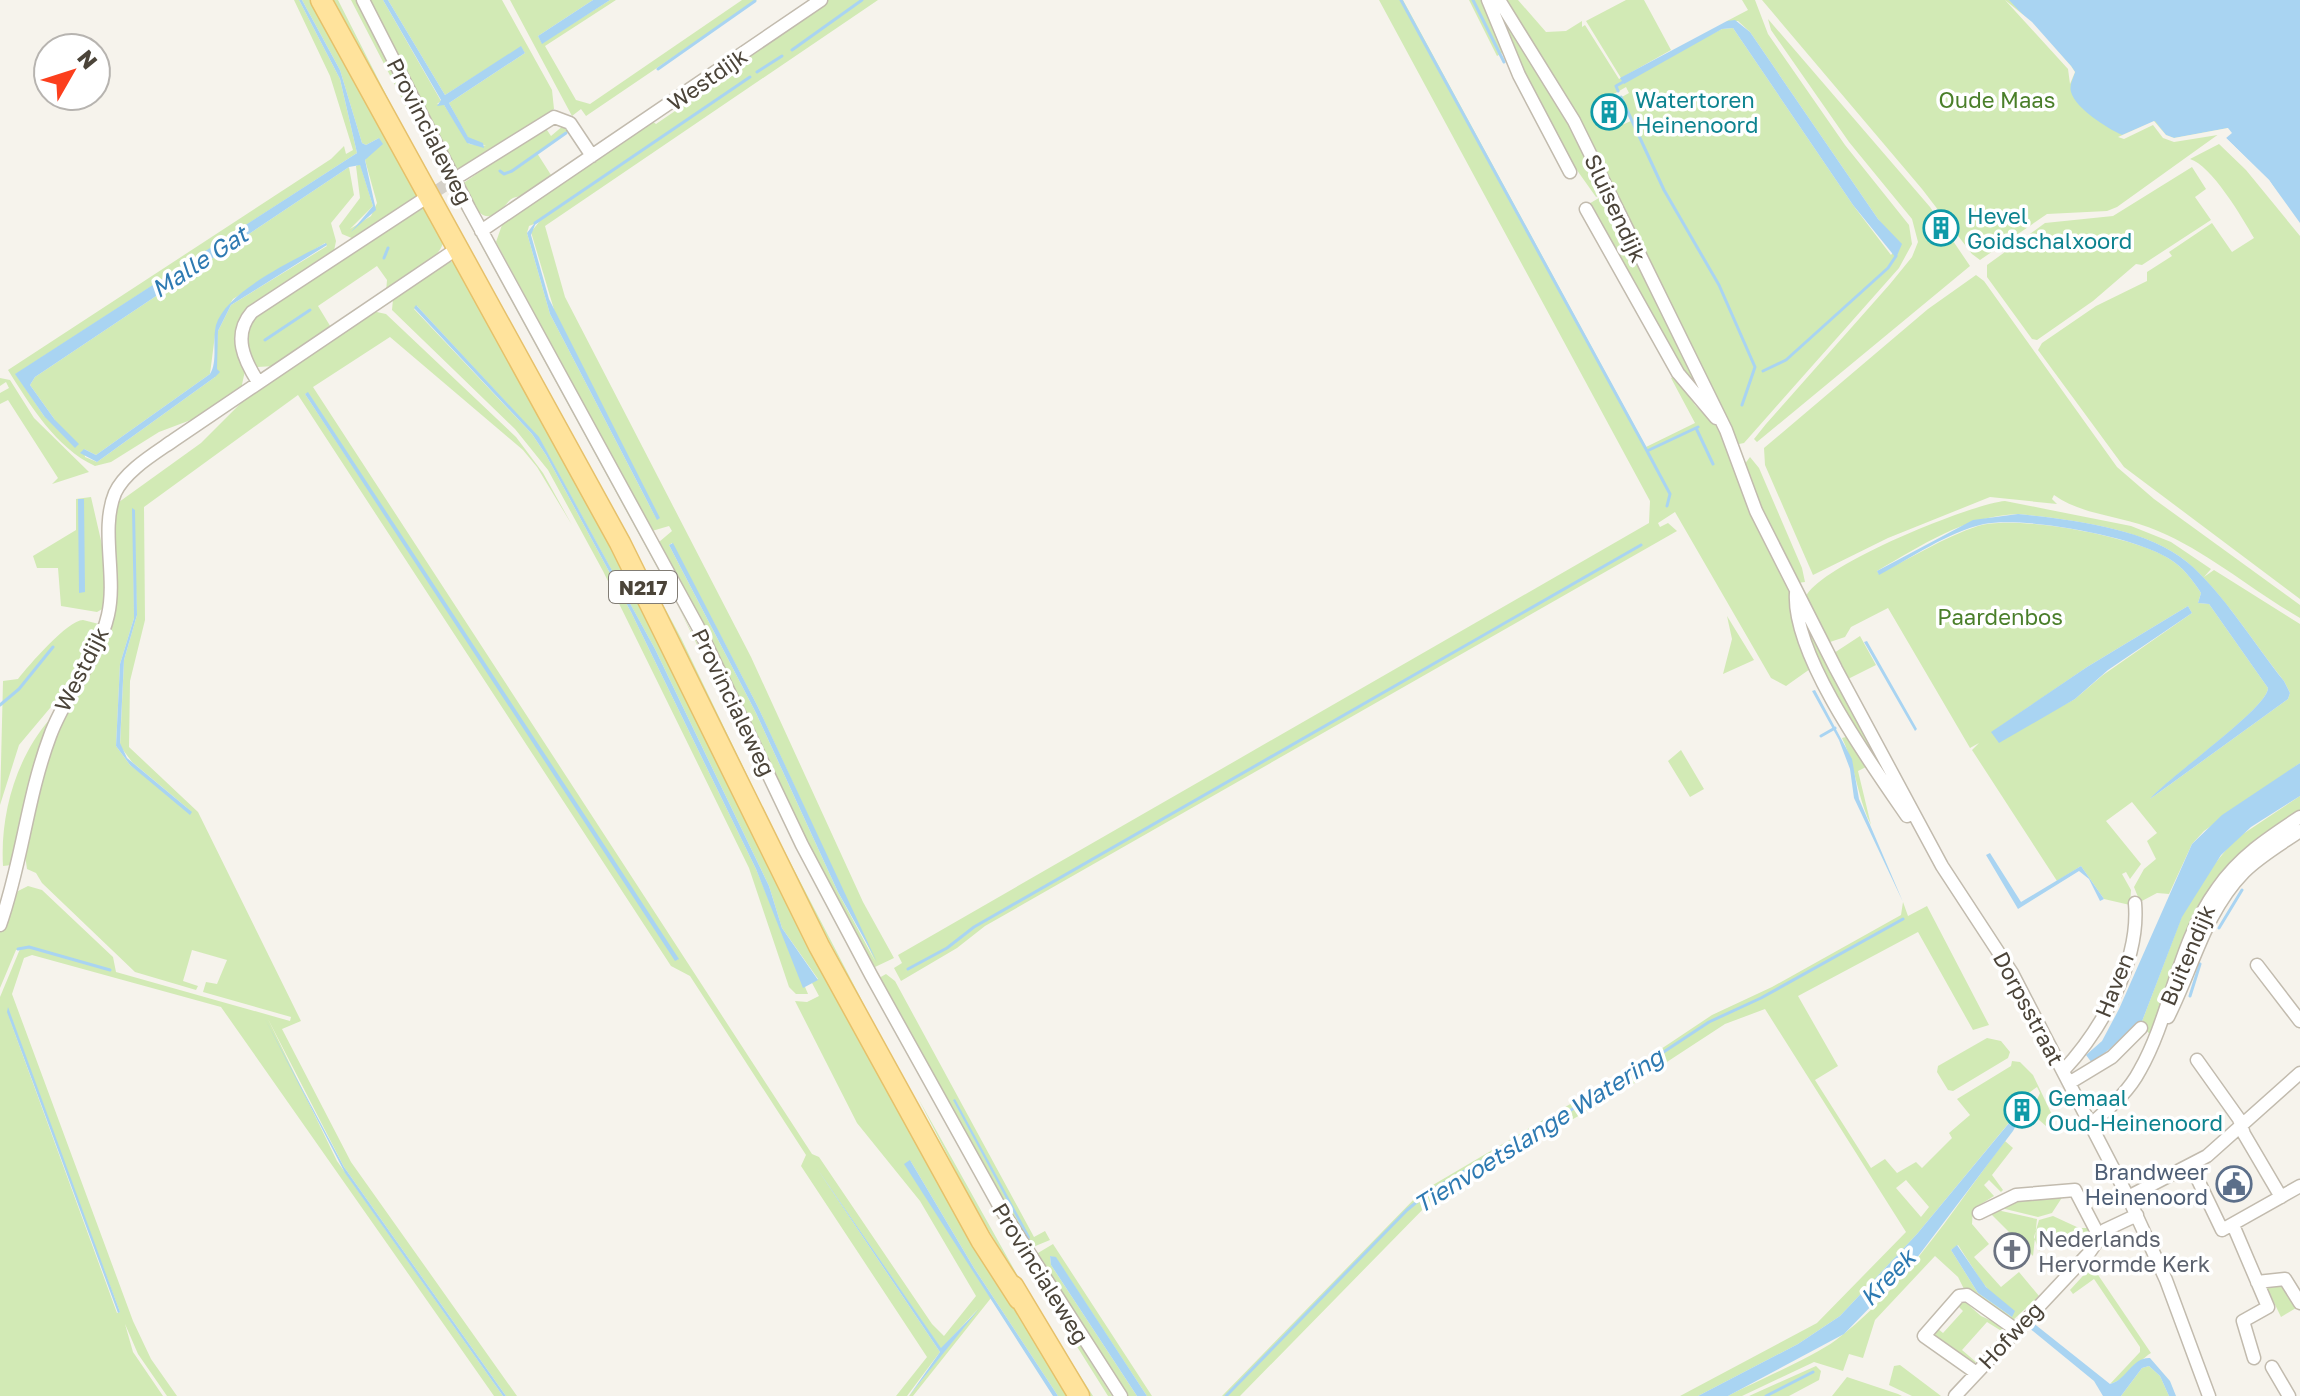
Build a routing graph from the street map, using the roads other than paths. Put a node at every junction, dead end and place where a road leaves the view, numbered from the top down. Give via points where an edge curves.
1 (321, 0) edge
2 (363, 0) edge
3 (821, 0) edge
4 (1488, 0) edge
5 (1499, 0) edge
6 (592, 156) junction
7 (1570, 172) dead end
8 (461, 175) tunnel mouth
9 (421, 201) tunnel mouth
10 (1586, 209) dead end
11 (481, 231) junction
12 (458, 248) junction
13 (258, 382) junction
14 (1722, 423) junction
15 (1796, 591) junction
16 (1826, 649) joint
17 (2300, 817) edge
18 (2300, 831) edge
19 (1932, 847) junction
20 (2135, 903) dead end
21 (0, 925) edge
22 (2257, 965) dead end
23 (2300, 1021) edge
24 (2141, 1028) dead end
25 (2155, 1036) junction
26 (2074, 1060) junction
27 (2197, 1060) dead end
28 (2300, 1073) edge
29 (2085, 1075) junction
30 (2066, 1077) junction
31 (2090, 1125) junction
32 (2242, 1128) junction
33 (2197, 1178) dead end
34 (2300, 1186) edge
35 (2128, 1197) junction
36 (2281, 1197) junction
37 (1979, 1213) dead end
38 (2137, 1215) junction
39 (2233, 1225) junction
40 (2099, 1236) junction
41 (2257, 1282) junction
42 (2300, 1303) edge
43 (2015, 1329) junction
44 (2254, 1358) dead end
45 (2272, 1367) dead end
46 (1975, 1372) junction
47 (1079, 1396) edge
48 (1121, 1396) edge
49 (1955, 1396) edge
50 (2209, 1396) edge
51 (2289, 1396) edge

1 - 12 main road, Provincialeweg / N217
2 - 11 street, Provincialeweg
3 - 6 street, Westdijk
4 - 7 street, Sluisendijk via 1519,75
5 - 14 street, Sluisendijk via 1569,110
6 - 8 street via 570,123 554,117
6 - 11 street, Westdijk
9 - 13 street via 252,312 241,344
10 - 14 street, Sluisendijk via 1678,373
11 - 48 street, Provincialeweg via 687,606 878,989 1005,1216
12 - 13 street, Westdijk
12 - 47 main road, Provincialeweg / N217 via 631,565 800,904 1019,1299
13 - 21 street, Westdijk via 150,457 117,490 106,623 49,736
14 - 15 street, Sluisendijk via 1752,503
15 - 16 street, Sluisendijk
15 - 19 street, Dorpsstraat via 1796,614 1816,673 1866,757
16 - 19 street, Dorpsstraat
17 - 25 street, Buitendijk via 2245,856 2215,891 2187,942
18 - 25 street, Buitendijk via 2250,866 2225,896
19 - 30 street, Dorpsstraat via 2012,973
20 - 26 street, Haven via 2134,933 2117,987
22 - 23 street
24 - 29 street, Haven via 2119,1052
25 - 31 street, Buitendijk via 2132,1083
26 - 29 street
26 - 30 street, Haven
27 - 32 street
28 - 32 street
29 - 30 street, Haven
30 - 31 street, Dorpsstraat
31 - 35 street, Dorpsstraat
32 - 35 street via 2198,1162
32 - 36 street
33 - 39 street via 2222,1230
34 - 36 street
35 - 38 street, Dorpsstraat
36 - 39 street
37 - 40 street via 2016,1195 2075,1190
38 - 40 street, Hofweg
38 - 50 street, Dorpsstraat
39 - 41 street
40 - 43 street, Hofweg
41 - 42 street via 2285,1279
41 - 44 street via 2268,1307 2243,1321
43 - 46 street, Hofweg
43 - 46 street via 1967,1295 1959,1296 1924,1336
45 - 51 street
46 - 49 street, Hofweg

